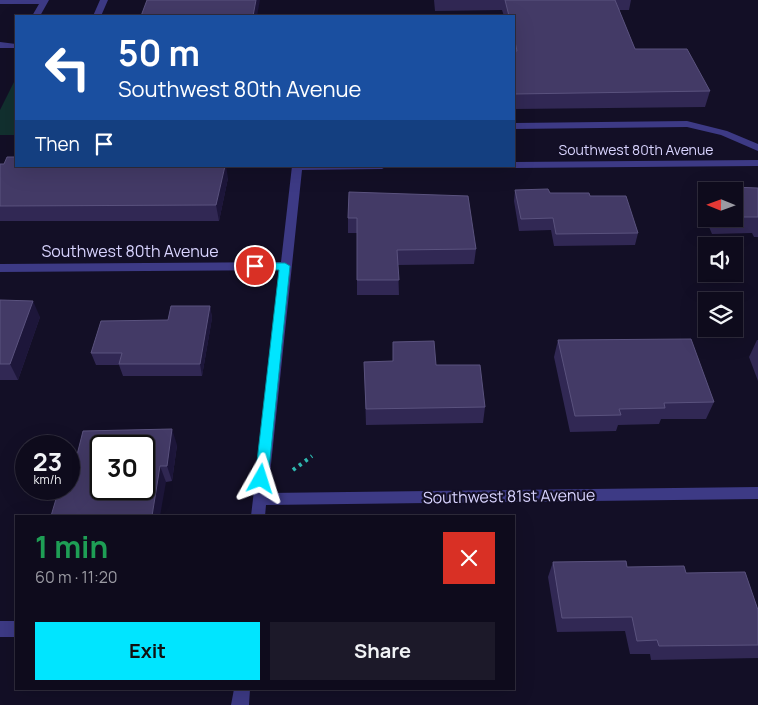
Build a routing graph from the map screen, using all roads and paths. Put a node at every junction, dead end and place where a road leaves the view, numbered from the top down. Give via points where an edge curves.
1 (104, 0) edge
2 (44, 1) edge
3 (0, 2) edge
4 (37, 15) edge
5 (97, 15) edge
6 (0, 45) edge
7 (15, 46) edge
8 (515, 126) edge
9 (758, 148) edge
10 (758, 163) edge
11 (515, 165) edge
12 (297, 167) edge
13 (285, 266) junction
14 (0, 268) edge
15 (312, 456) dead end
16 (293, 470) dead end
17 (758, 493) edge
18 (259, 499) junction
19 (258, 515) edge
20 (0, 629) edge
21 (15, 629) edge
22 (242, 690) edge
23 (240, 705) edge

1 - 5 street
2 - 3 street
2 - 4 street
6 - 7 street
8 - 9 street via 687,124 724,133
10 - 11 street, Southwest 80th Avenue
12 - 13 street
13 - 14 street, Southwest 80th Avenue
13 - 18 street
15 - 16 path
17 - 18 street, Southwest 81st Avenue
18 - 19 street
20 - 21 street
22 - 23 street

